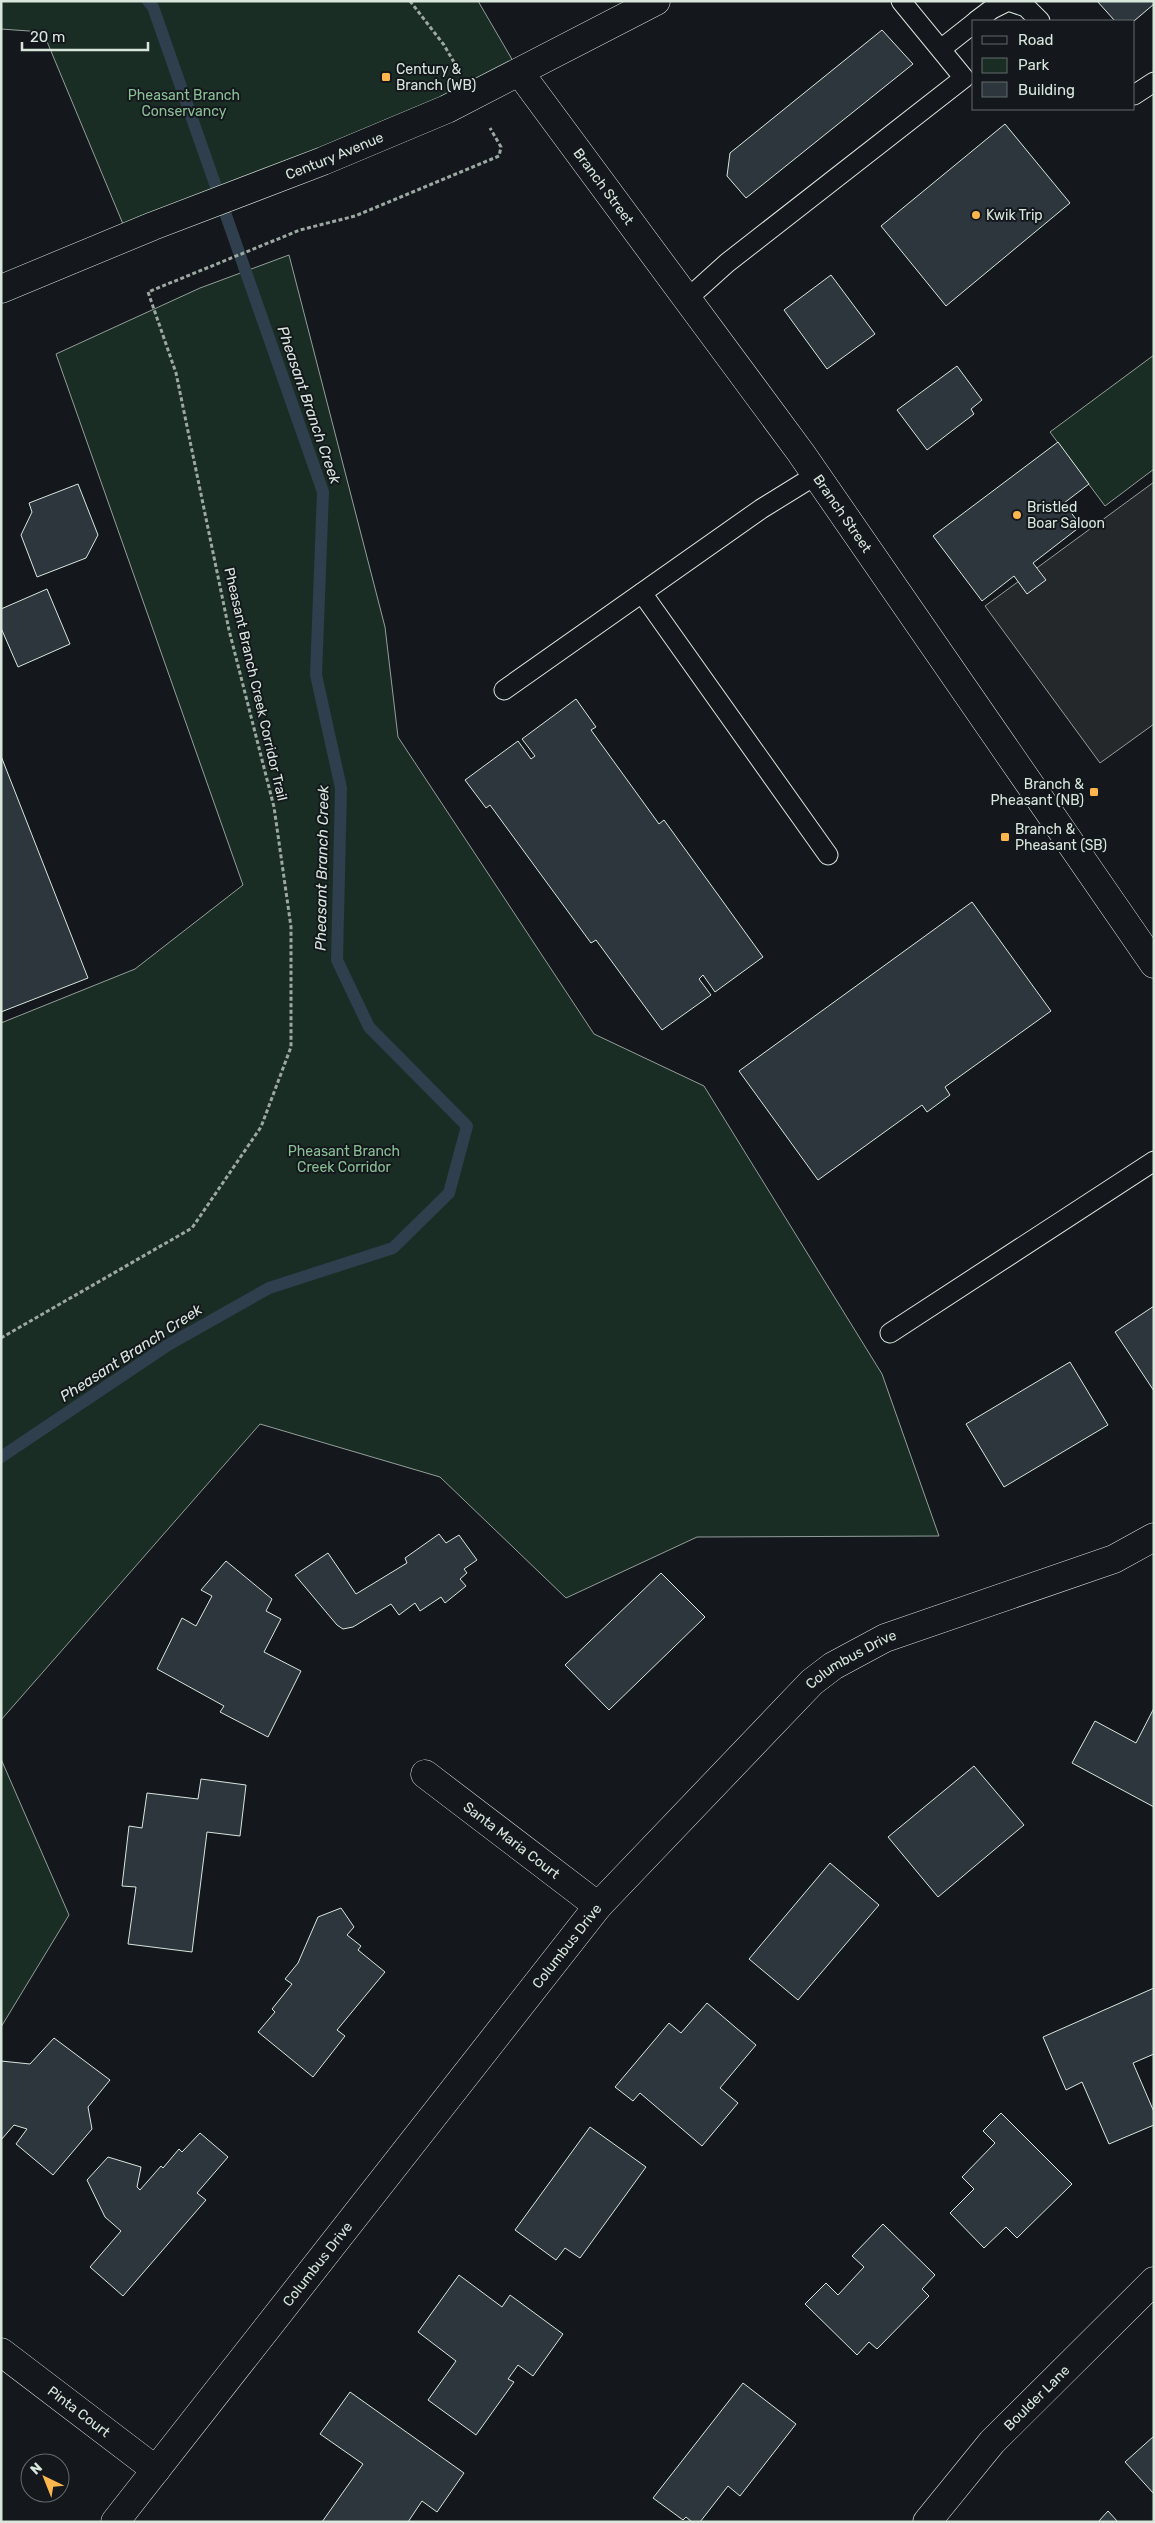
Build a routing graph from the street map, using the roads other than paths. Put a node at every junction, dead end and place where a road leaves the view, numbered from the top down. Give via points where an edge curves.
1 (656, 1) edge
2 (901, 1) edge
3 (978, 20) edge
4 (1039, 20) edge
5 (972, 24) edge
6 (941, 50) junction
7 (520, 73) junction
8 (1154, 82) edge
9 (1135, 95) edge
10 (1, 289) edge
11 (687, 299) junction
12 (816, 474) junction
13 (642, 593) junction
14 (504, 690) dead end
15 (828, 855) dead end
16 (1154, 964) edge
17 (1154, 1161) edge
18 (890, 1333) dead end
19 (1154, 1537) edge
20 (425, 1774) dead end
21 (598, 1906) junction
22 (1154, 2281) edge
23 (1, 2352) edge
24 (156, 2470) junction
25 (115, 2522) edge
26 (927, 2522) edge

1 - 7 street, Century Avenue
2 - 6 lane
3 - 4 lane via 1008,1 1026,7
5 - 6 lane
6 - 11 lane via 964,78 727,263
7 - 10 street, Century Avenue via 422,120
7 - 11 street, Branch Street
8 - 9 lane
11 - 12 street, Branch Street
12 - 13 lane
12 - 16 street, Branch Street
13 - 14 lane
13 - 15 lane
17 - 18 lane
19 - 21 street, Columbus Drive via 1114,1559 885,1638 834,1666 812,1682
20 - 21 street, Santa Maria Court
21 - 24 street, Columbus Drive
22 - 26 street, Boulder Lane via 992,2442
23 - 24 street, Pinta Court
24 - 25 street, Columbus Drive

